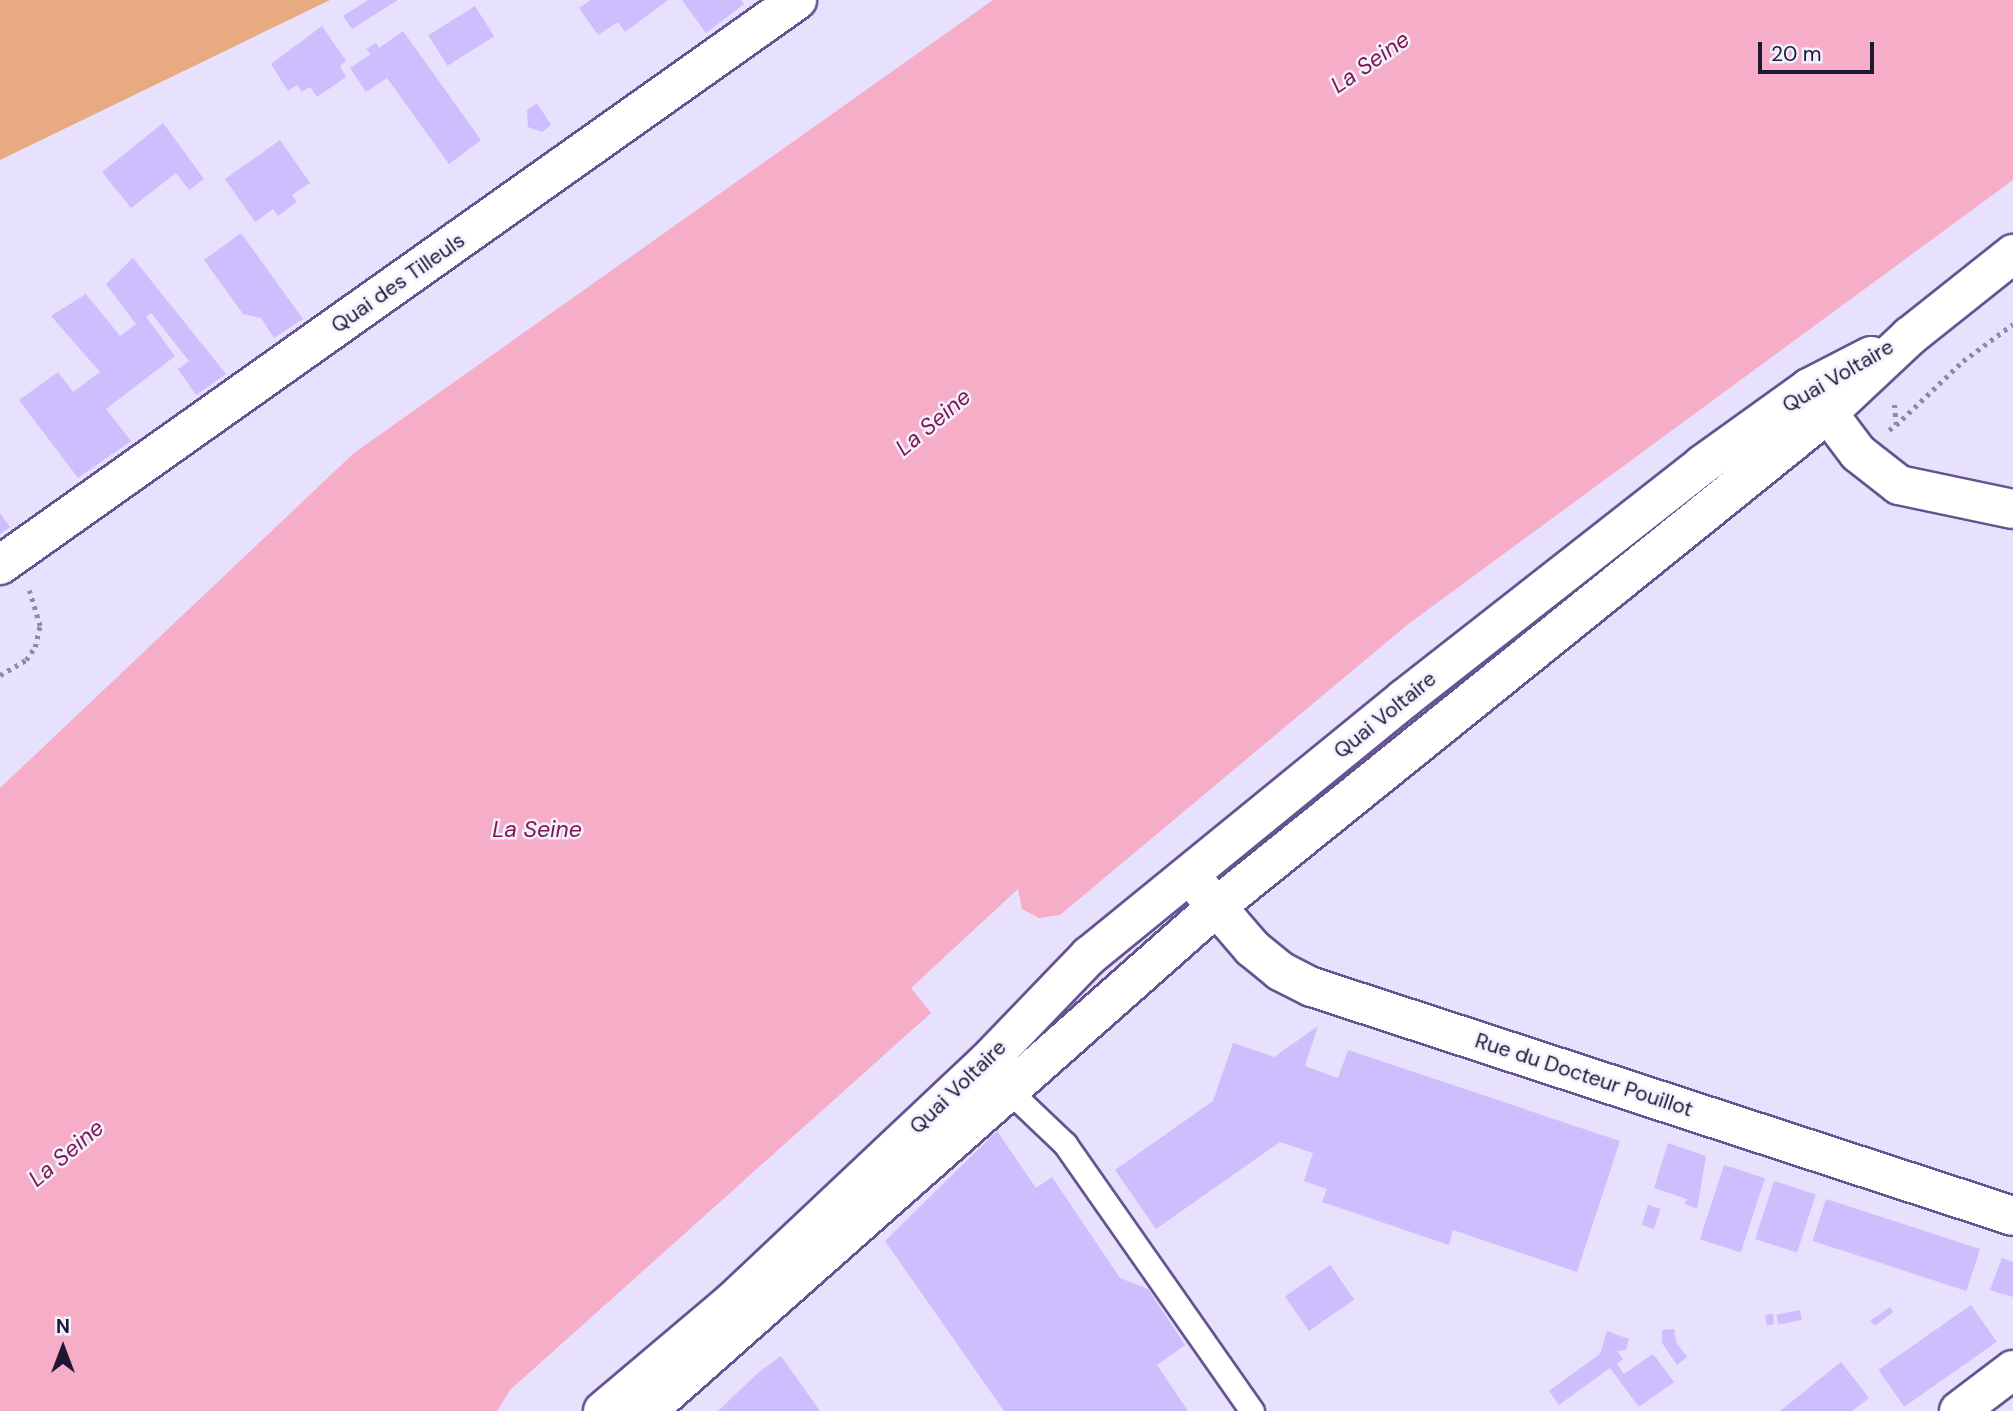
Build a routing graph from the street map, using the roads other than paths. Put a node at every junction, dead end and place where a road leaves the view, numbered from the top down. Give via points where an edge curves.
1 (797, 0) edge
2 (2013, 254) edge
3 (1818, 401) junction
4 (2013, 509) edge
5 (0, 565) edge
6 (1191, 877) junction
7 (1216, 907) junction
8 (996, 1076) junction
9 (2013, 1216) edge
10 (2013, 1370) edge
11 (603, 1411) edge
12 (648, 1411) edge
13 (1252, 1411) edge
14 (1959, 1411) edge

1 - 5 street, Quai des Tilleuls
2 - 3 street, Quai Voltaire
3 - 4 street via 1858,453 1899,485
3 - 6 street, Quai Voltaire via 1702,465 1404,699
3 - 7 street, Quai Voltaire
6 - 7 street, Rue du Docteur Pouillot
6 - 8 street, Quai Voltaire via 1089,956
7 - 8 street, Quai Voltaire
7 - 9 street, Rue du Docteur Pouillot via 1280,971 1312,986
8 - 11 street, Quai Voltaire
8 - 12 street, Quai Voltaire
8 - 13 lane via 1065,1144
10 - 14 street

